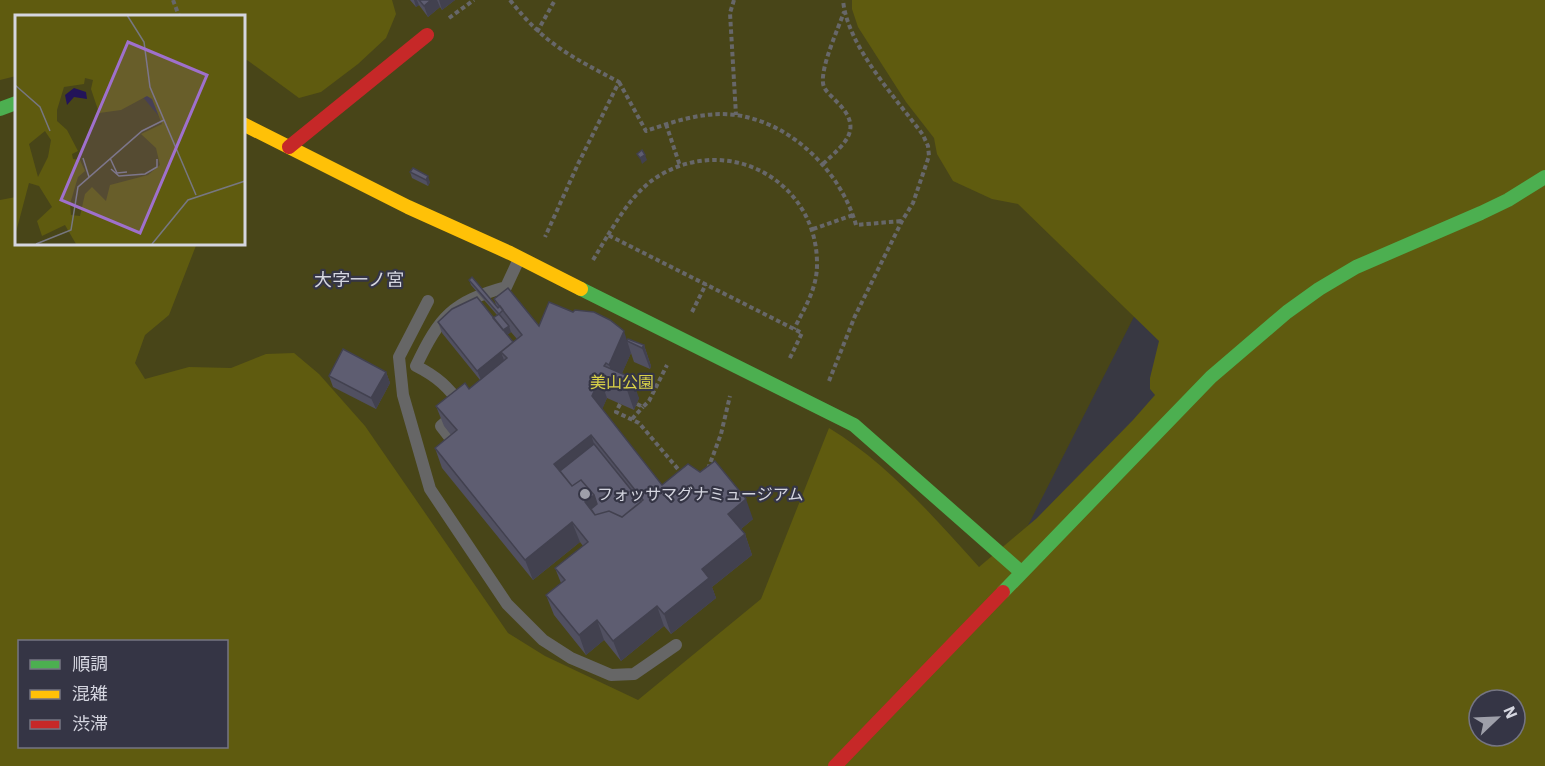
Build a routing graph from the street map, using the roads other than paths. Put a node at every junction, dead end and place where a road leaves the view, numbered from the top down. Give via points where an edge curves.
1 (427, 35) dead end
2 (15, 103) edge
3 (0, 109) edge
4 (244, 124) edge
5 (289, 147) junction
6 (1545, 177) edge
7 (520, 257) junction
8 (428, 301) dead end
9 (460, 450) edge
10 (1022, 572) junction
11 (676, 645) dead end
12 (835, 766) edge

1 - 5 street
2 - 3 street
4 - 5 street
5 - 7 street via 408,207
6 - 10 street via 1502,203 1337,278 1278,318 1211,377
7 - 9 lane via 506,287 471,299 435,327 416,366 447,385 463,407 441,426
7 - 10 street via 854,425
8 - 11 lane via 399,357 403,395 430,489 507,604 543,640 571,658 611,675 634,674
10 - 12 street

